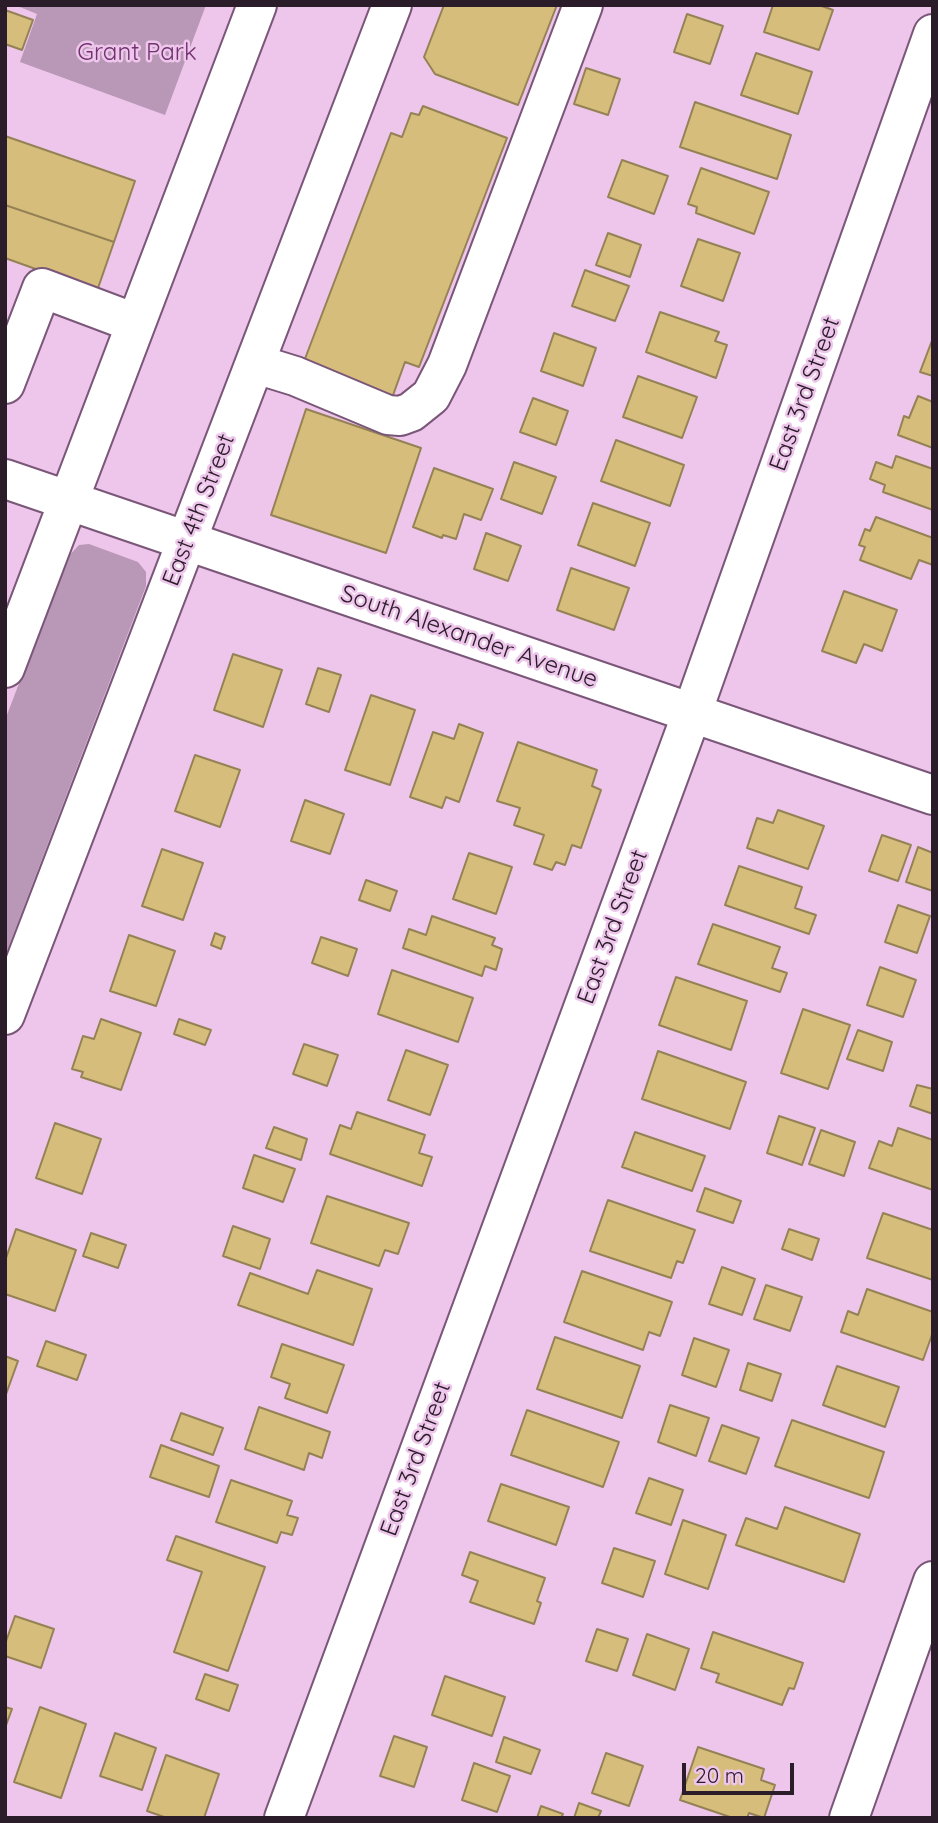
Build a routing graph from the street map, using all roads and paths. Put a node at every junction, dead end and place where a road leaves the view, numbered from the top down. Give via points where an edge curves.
1 (257, 5) edge
2 (392, 5) edge
3 (583, 5) edge
4 (933, 34) edge
5 (135, 323) junction
6 (256, 364) junction
7 (5, 384) edge
8 (5, 479) edge
9 (68, 502) junction
10 (187, 541) junction
11 (5, 668) edge
12 (692, 713) junction
13 (933, 795) edge
14 (5, 1015) edge
15 (933, 1581) edge
16 (284, 1818) edge
17 (849, 1818) edge

1 - 5 street
2 - 6 street, East 4th Street
3 - 6 street via 447,365 431,396 411,412 388,415
4 - 12 street, East 3rd Street
5 - 7 street via 42,288
5 - 9 street
6 - 10 street, East 4th Street
8 - 9 street, South Alexander Avenue
9 - 10 street, South Alexander Avenue
9 - 11 street
10 - 12 street, South Alexander Avenue
10 - 14 street, East 4th Street
12 - 13 street, South Alexander Avenue
12 - 16 street, East 3rd Street
15 - 17 street

